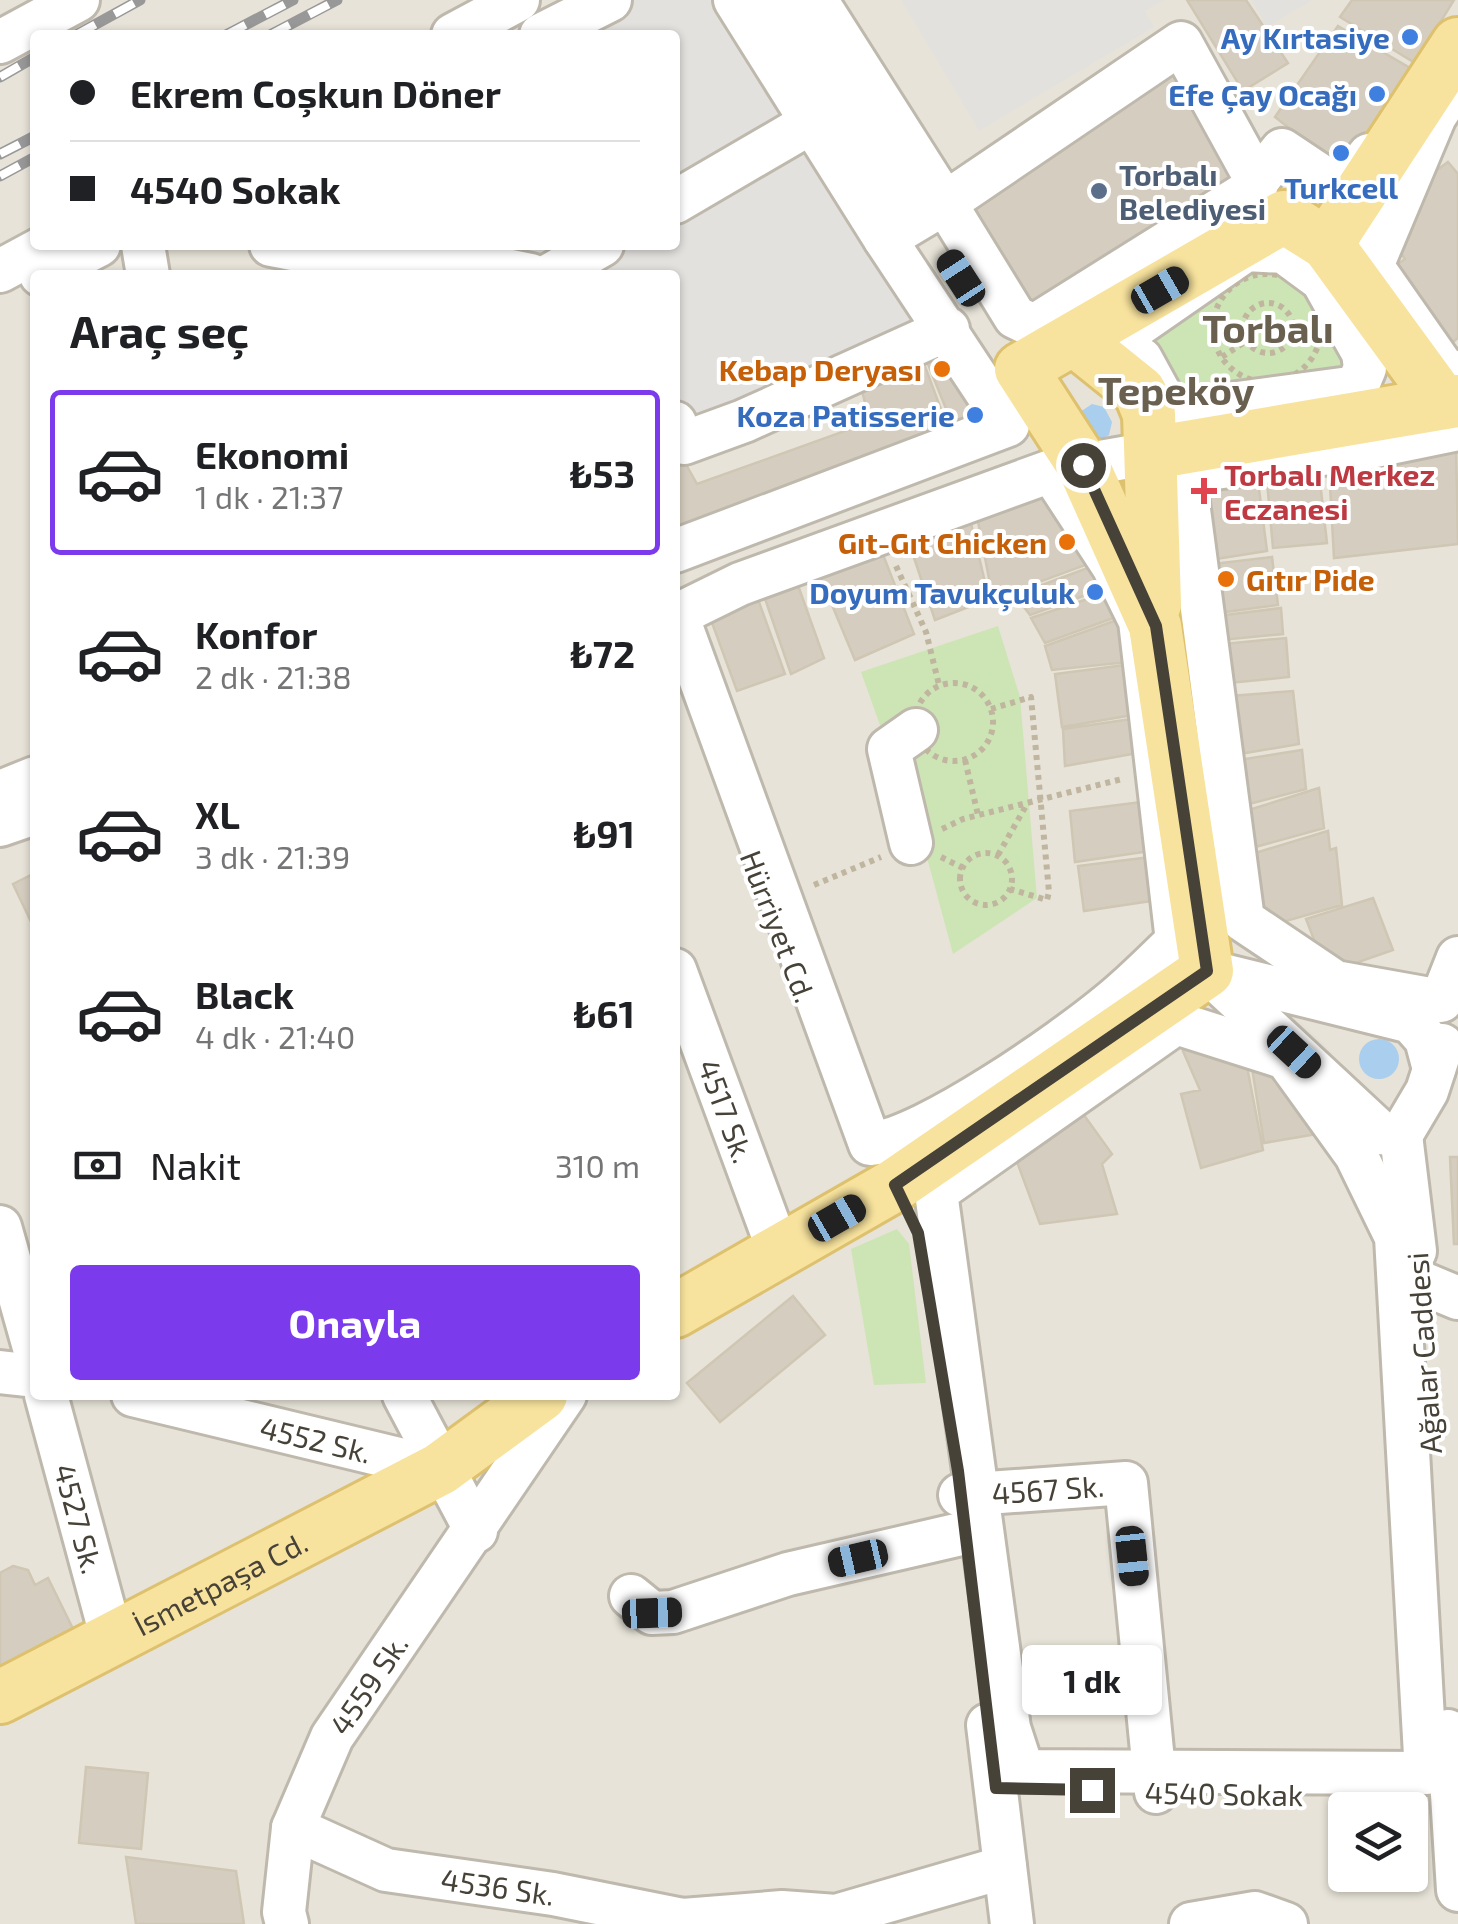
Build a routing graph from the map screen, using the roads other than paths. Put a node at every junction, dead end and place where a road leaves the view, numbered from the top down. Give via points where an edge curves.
1 (78, 0) edge
2 (518, 0) edge
3 (552, 0) edge
4 (610, 0) edge
5 (735, 0) edge
6 (777, 0) edge
7 (816, 0) edge
8 (1458, 18) edge
9 (462, 30) edge
10 (496, 30) edge
11 (551, 30) edge
12 (0, 42) edge
13 (1458, 44) edge
14 (1442, 108) edge
15 (828, 113) junction
16 (1257, 182) junction
17 (680, 199) edge
18 (917, 220) junction
19 (1326, 244) junction
20 (39, 250) edge
21 (89, 250) edge
22 (297, 250) edge
23 (404, 250) edge
24 (444, 250) edge
25 (583, 250) edge
26 (512, 269) edge
27 (51, 270) edge
28 (401, 270) edge
29 (0, 271) edge
30 (30, 281) edge
31 (0, 296) edge
32 (948, 328) junction
33 (1074, 340) junction
34 (1020, 369) junction
35 (1357, 387) joint
36 (1454, 401) edge
37 (1053, 418) junction
38 (680, 434) edge
39 (1152, 453) junction
40 (1083, 465) junction
41 (680, 548) edge
42 (680, 568) edge
43 (680, 614) edge
44 (680, 623) edge
45 (1156, 626) junction
46 (680, 671) edge
47 (916, 730) dead end
48 (30, 780) edge
49 (0, 792) edge
50 (30, 815) edge
51 (0, 825) edge
52 (911, 842) road end
53 (780, 898) joint
54 (1458, 958) edge
55 (1207, 971) junction
56 (680, 984) edge
57 (1458, 997) edge
58 (1446, 1073) edge
59 (1401, 1134) junction
60 (895, 1185) junction
61 (0, 1227) edge
62 (778, 1252) junction
63 (1418, 1281) junction
64 (1458, 1298) edge
65 (680, 1308) edge
66 (30, 1333) edge
67 (0, 1372) edge
68 (30, 1375) edge
69 (47, 1400) edge
70 (154, 1400) edge
71 (406, 1400) edge
72 (534, 1400) edge
73 (562, 1400) edge
74 (440, 1469) junction
75 (968, 1507) junction
76 (476, 1531) junction
77 (630, 1596) dead end
78 (112, 1639) junction
79 (0, 1697) edge
80 (1452, 1702) edge
81 (1155, 1782) junction
82 (996, 1788) junction
83 (1452, 1799) junction
84 (293, 1828) junction
85 (1005, 1866) junction
86 (1458, 1890) edge
87 (782, 1918) edge
88 (287, 1924) edge
89 (1012, 1924) edge
90 (1191, 1924) edge
91 (1286, 1924) edge

1 - 12 street
2 - 9 street
3 - 10 street
4 - 11 street
5 - 15 street
6 - 15 street
7 - 18 street
8 - 16 street via 1345,192 1282,150
13 - 14 main road
14 - 19 main road
14 - 36 street via 1372,266 1446,372
15 - 17 street
15 - 18 street
16 - 18 street via 1034,326 1015,317
16 - 18 street via 1181,44
18 - 32 street
18 - 34 street
19 - 33 main road via 1284,217
19 - 36 main road
20 - 29 street
21 - 27 street
22 - 28 street
23 - 26 street
24 - 26 street
25 - 26 street
30 - 31 street
32 - 38 street via 744,421 684,442
32 - 41 street via 1008,425
33 - 34 main road
33 - 39 main road via 1140,392
34 - 37 main road
35 - 35 street via 1170,412 1141,359 1108,344 1246,250 1284,252 1322,280 1346,317 1364,353
36 - 39 main road
36 - 54 street via 1361,449 1184,472 1242,920 1335,982 1441,1001
37 - 40 main road
37 - 42 street via 836,514
39 - 40 street
39 - 45 main road
40 - 45 main road
43 - 53 street via 740,584 1051,471 1140,620 1177,941 1109,1005 983,1090 892,1142 870,1144
44 - 53 street
45 - 55 main road
46 - 60 street, Hürriyet Cd. via 867,1158
47 - 52 street via 888,749
48 - 49 street
50 - 51 street
55 - 58 street via 1411,1022
55 - 59 street via 1381,1132
55 - 60 main road
56 - 62 street, 4517 Sk.
57 - 58 street
58 - 59 street
59 - 63 street, Ağalar Caddesi
60 - 62 main road
60 - 75 street, Hürriyet Cd. via 918,1233
61 - 66 street
62 - 65 main road
63 - 64 street
63 - 80 street, Ağalar Caddesi
67 - 68 street
69 - 78 street, 4527 Sk.
70 - 74 street, 4552 Sk.
71 - 74 street
72 - 74 main road, İsmetpaşa Cd.
73 - 76 street, 4559 Sk.
74 - 76 street
74 - 78 main road, İsmetpaşa Cd.
75 - 77 street via 673,1612 652,1613
75 - 81 street via 1023,1771
75 - 81 street, 4567 Sk. via 1126,1483
75 - 81 street via 936,1192 1176,1023 1286,1058 1356,1155 1396,1237 1426,1773
75 - 82 street
76 - 84 street, 4559 Sk. via 332,1737
78 - 79 main road, İsmetpaşa Cd.
80 - 83 street, Ağalar Caddesi
81 - 82 street, 4540 Sokak
81 - 83 street, 4540 Sokak
82 - 85 street
83 - 86 street, Ağalar Caddesi
84 - 87 street, 4536 Sk. via 386,1870 683,1920
84 - 88 street, 4559 Sk.
85 - 87 street, 4536 Sk. via 836,1916
85 - 89 street
90 - 91 street via 1255,1913

